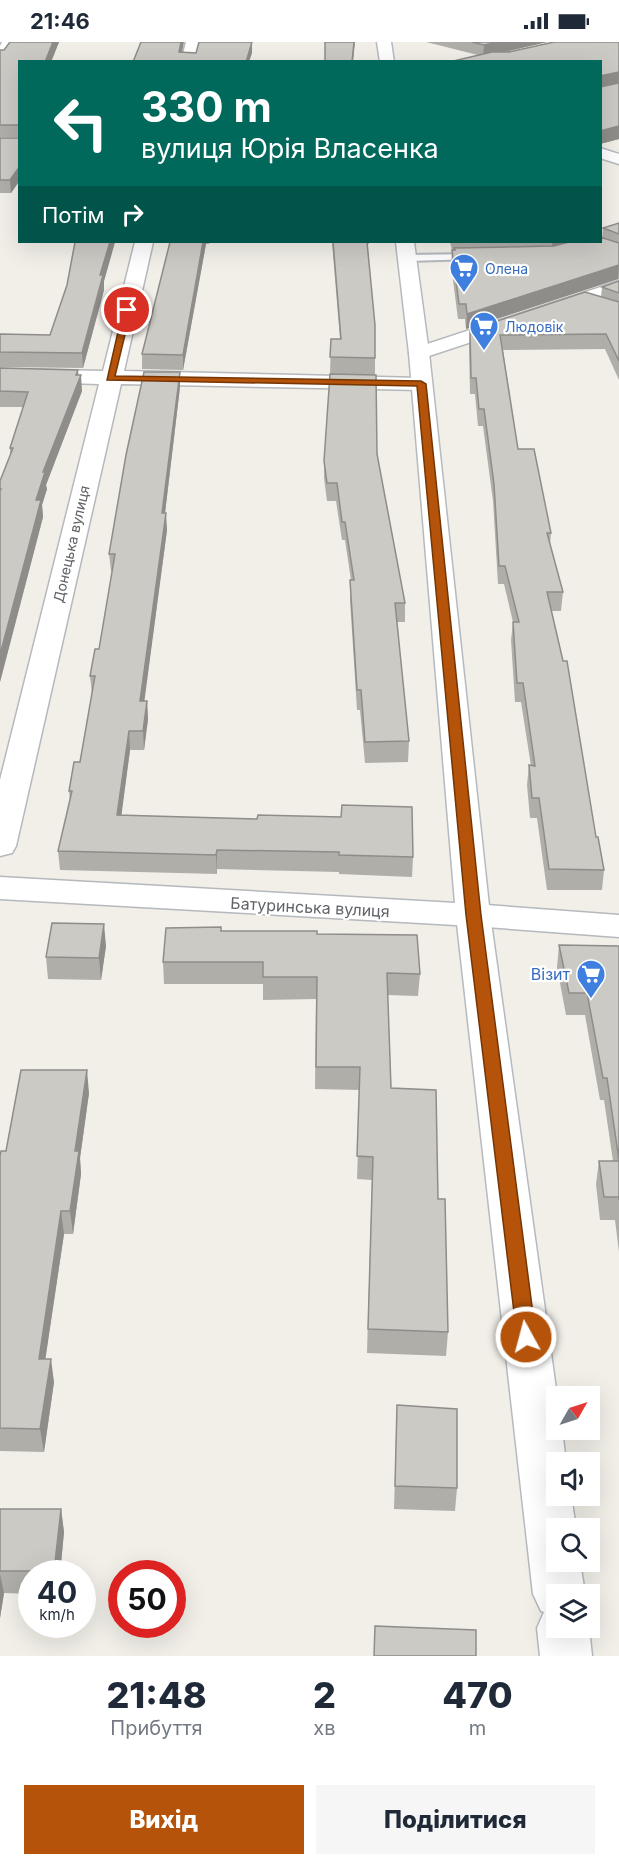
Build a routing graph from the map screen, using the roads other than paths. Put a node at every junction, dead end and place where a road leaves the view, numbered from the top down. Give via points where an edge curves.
1 (9, 42) edge
2 (192, 42) edge
3 (384, 42) edge
4 (0, 56) edge
5 (188, 60) edge
6 (387, 60) edge
7 (602, 154) edge
8 (619, 159) edge
9 (144, 243) edge
10 (406, 250) edge
11 (479, 257) edge
12 (619, 287) edge
13 (579, 300) junction
14 (599, 307) edge
15 (420, 368) junction
16 (0, 375) edge
17 (110, 379) junction
18 (0, 846) edge
19 (0, 888) edge
20 (473, 915) junction
21 (619, 926) edge
22 (558, 1584) edge
23 (564, 1638) edge
24 (566, 1656) edge

1 - 4 street
2 - 5 street
3 - 6 street
7 - 8 street
9 - 17 street, Донецька вулиця
10 - 11 lane
10 - 15 street
12 - 13 street
13 - 14 lane
13 - 15 street
15 - 17 street
15 - 20 street
16 - 17 street
17 - 18 street, Донецька вулиця
19 - 20 street, Батуринська вулиця
20 - 21 street, Батуринська вулиця
20 - 22 street
23 - 24 street

